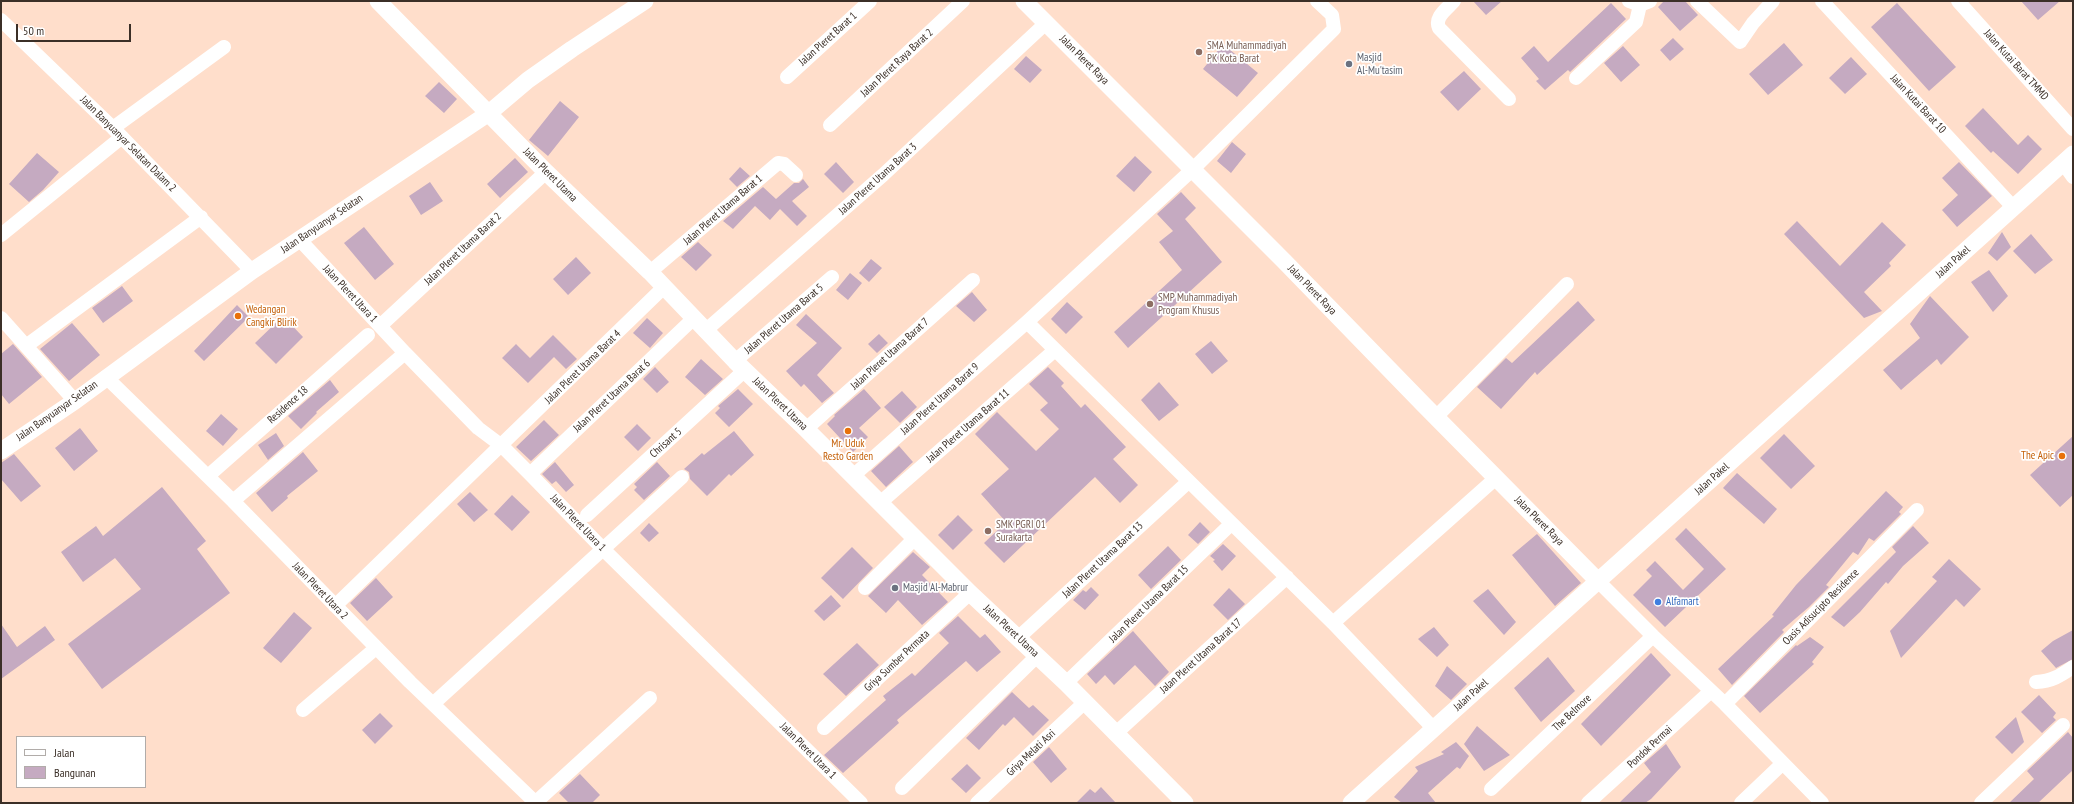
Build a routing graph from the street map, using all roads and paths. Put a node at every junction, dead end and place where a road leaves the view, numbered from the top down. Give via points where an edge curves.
1 (378, 1) edge
2 (645, 1) edge
3 (870, 1) edge
4 (963, 1) edge
5 (1024, 1) edge
6 (1318, 1) edge
7 (1454, 1) edge
8 (1697, 1) edge
9 (1773, 1) edge
10 (1822, 1) edge
11 (1958, 1) edge
12 (1640, 2) edge
13 (1, 20) edge
14 (1046, 23) junction
15 (224, 47) dead end
16 (786, 77) dead end
17 (1576, 78) dead end
18 (1508, 98) dead end
19 (489, 113) junction
20 (830, 125) dead end
21 (2073, 129) edge
22 (118, 133) junction
23 (2068, 159) edge
24 (1192, 170) junction
25 (546, 172) junction
26 (796, 175) dead end
27 (2073, 177) edge
28 (2014, 207) junction
29 (201, 216) junction
30 (1, 235) edge
31 (299, 239) junction
32 (252, 271) junction
33 (650, 272) junction
34 (832, 277) dead end
35 (973, 280) dead end
36 (1567, 284) dead end
37 (664, 288) junction
38 (1, 318) edge
39 (693, 319) junction
40 (1027, 322) junction
41 (380, 326) junction
42 (705, 331) junction
43 (368, 335) dead end
44 (26, 346) junction
45 (1055, 350) junction
46 (404, 353) junction
47 (740, 366) junction
48 (106, 377) junction
49 (75, 401) junction
50 (1436, 417) junction
51 (806, 429) junction
52 (502, 446) junction
53 (1, 451) edge
54 (530, 474) junction
55 (208, 476) junction
56 (854, 476) junction
57 (682, 477) dead end
58 (1496, 478) junction
59 (1188, 482) junction
60 (233, 501) junction
61 (881, 502) junction
62 (1917, 510) dead end
63 (587, 515) dead end
64 (1231, 524) junction
65 (915, 538) junction
66 (603, 549) junction
67 (1287, 577) junction
68 (1598, 581) junction
69 (865, 588) dead end
70 (970, 593) junction
71 (335, 606) junction
72 (1332, 623) junction
73 (1653, 636) junction
74 (1018, 638) junction
75 (376, 648) junction
76 (1037, 656) junction
77 (2073, 667) edge
78 (2036, 682) dead end
79 (1066, 684) junction
80 (1711, 691) junction
81 (650, 698) dead end
82 (1085, 702) junction
83 (434, 703) junction
84 (1725, 704) junction
85 (303, 710) dead end
86 (2063, 725) dead end
87 (824, 728) dead end
88 (1434, 729) junction
89 (1115, 734) junction
90 (1783, 763) junction
91 (902, 788) dead end
92 (1491, 789) dead end
93 (536, 803) edge
94 (861, 803) edge
95 (977, 803) edge
96 (1185, 803) edge
97 (1351, 803) edge
98 (1588, 803) edge
99 (1741, 803) edge
100 (1822, 803) edge
101 (1981, 803) edge

1 - 19 street, Jalan Pleret Utama
2 - 19 street, Jalan Banyuanyar Selatan via 528,80
3 - 16 street, Jalan Pleret Barat 1
4 - 20 street, Jalan Pleret Raya Barat 2
5 - 14 street, Jalan Pleret Raya
6 - 24 street, Jalan Pleret Utama Barat 9 via 1332,15 1334,29
7 - 18 street via 1438,18 1439,28
8 - 9 street via 1740,42
10 - 28 street, Jalan Kutai Barat 10
11 - 21 street, Jalan Kutai Barat TMMD
12 - 17 street via 1636,22
13 - 22 street, Jalan Banyuanyar Selatan Dalam 2
14 - 24 street, Jalan Pleret Raya
14 - 42 street, Jalan Pleret Utama Barat 3 via 883,175
15 - 22 street
19 - 25 street, Jalan Pleret Utama
19 - 31 street, Jalan Banyuanyar Selatan
22 - 29 street, Jalan Banyuanyar Selatan Dalam 2
22 - 30 street
23 - 27 street
23 - 28 street, Jalan Pakel
24 - 40 street, Jalan Pleret Utama Barat 9
24 - 50 street, Jalan Pleret Raya
25 - 33 street, Jalan Pleret Utama
25 - 41 street, Jalan Pleret Utama Barat 2
26 - 33 street, Jalan Pleret Utama Barat 1 via 784,164 778,163
28 - 68 street, Jalan Pakel
29 - 32 street, Jalan Banyuanyar Selatan Dalam 2
29 - 44 street
31 - 32 street, Jalan Banyuanyar Selatan
31 - 41 street, Jalan Pleret Utara 1
32 - 48 street, Jalan Banyuanyar Selatan
33 - 37 street, Jalan Pleret Utama
34 - 47 street, Jalan Pleret Utama Barat 5
35 - 51 street, Jalan Pleret Utama Barat 7
36 - 50 street
37 - 39 street, Jalan Pleret Utama
37 - 52 street, Jalan Pleret Utama Barat 4
38 - 44 street
39 - 42 street, Jalan Pleret Utama
39 - 54 street, Jalan Pleret Utama Barat 6
40 - 45 street
40 - 56 street, Jalan Pleret Utama Barat 9
41 - 46 street, Jalan Pleret Utara 1
42 - 47 street, Jalan Pleret Utama
43 - 55 street, Residence 18
44 - 49 street
45 - 59 street
45 - 61 street, Jalan Pleret Utama Barat 11
46 - 52 street, Jalan Pleret Utara 1 via 478,428
46 - 60 street
47 - 51 street, Jalan Pleret Utama
47 - 63 street, Chrisant 5
48 - 49 street, Jalan Banyuanyar Selatan
48 - 55 street, Jalan Pleret Utara 2
49 - 53 street, Jalan Banyuanyar Selatan
50 - 58 street, Jalan Pleret Raya
51 - 56 street, Jalan Pleret Utama
52 - 54 street, Jalan Pleret Utara 1
52 - 71 street, Jalan Pleret Utama Barat 4
54 - 66 street, Jalan Pleret Utara 1
55 - 60 street, Jalan Pleret Utara 2
56 - 61 street, Jalan Pleret Utama
57 - 66 street
58 - 68 street, Jalan Pleret Raya
58 - 72 street
59 - 64 street
59 - 74 street, Jalan Pleret Utama Barat 13
60 - 71 street, Jalan Pleret Utara 2
61 - 65 street, Jalan Pleret Utama
62 - 84 street, Oasis Adisucipto Residence
64 - 67 street
64 - 79 street, Jalan Pleret Utama Barat 15
65 - 69 street
65 - 70 street, Jalan Pleret Utama
66 - 83 street
66 - 94 street, Jalan Pleret Utara 1
67 - 72 street
67 - 89 street, Jalan Pleret Utama Barat 17
68 - 73 street
68 - 88 street, Jalan Pakel
70 - 74 street, Jalan Pleret Utama
70 - 87 street, Griya Sumber Permata
71 - 75 street, Jalan Pleret Utara 2
72 - 88 street
73 - 80 street
73 - 92 street, The Belmore
74 - 76 street, Jalan Pleret Utama
75 - 83 street, Jalan Pleret Utara 2
75 - 85 street
76 - 79 street, Jalan Pleret Utama
76 - 91 street
77 - 78 street via 2060,677
79 - 82 street, Jalan Pleret Utama
80 - 84 street
80 - 98 street, Pondok Permai
81 - 93 street
82 - 89 street, Jalan Pleret Utama
82 - 95 street, Griya Melati Asri
83 - 93 street, Jalan Pleret Utara 2
84 - 90 street
86 - 101 street
88 - 97 street, Jalan Pakel
89 - 96 street, Jalan Pleret Utama
90 - 99 street
90 - 100 street

